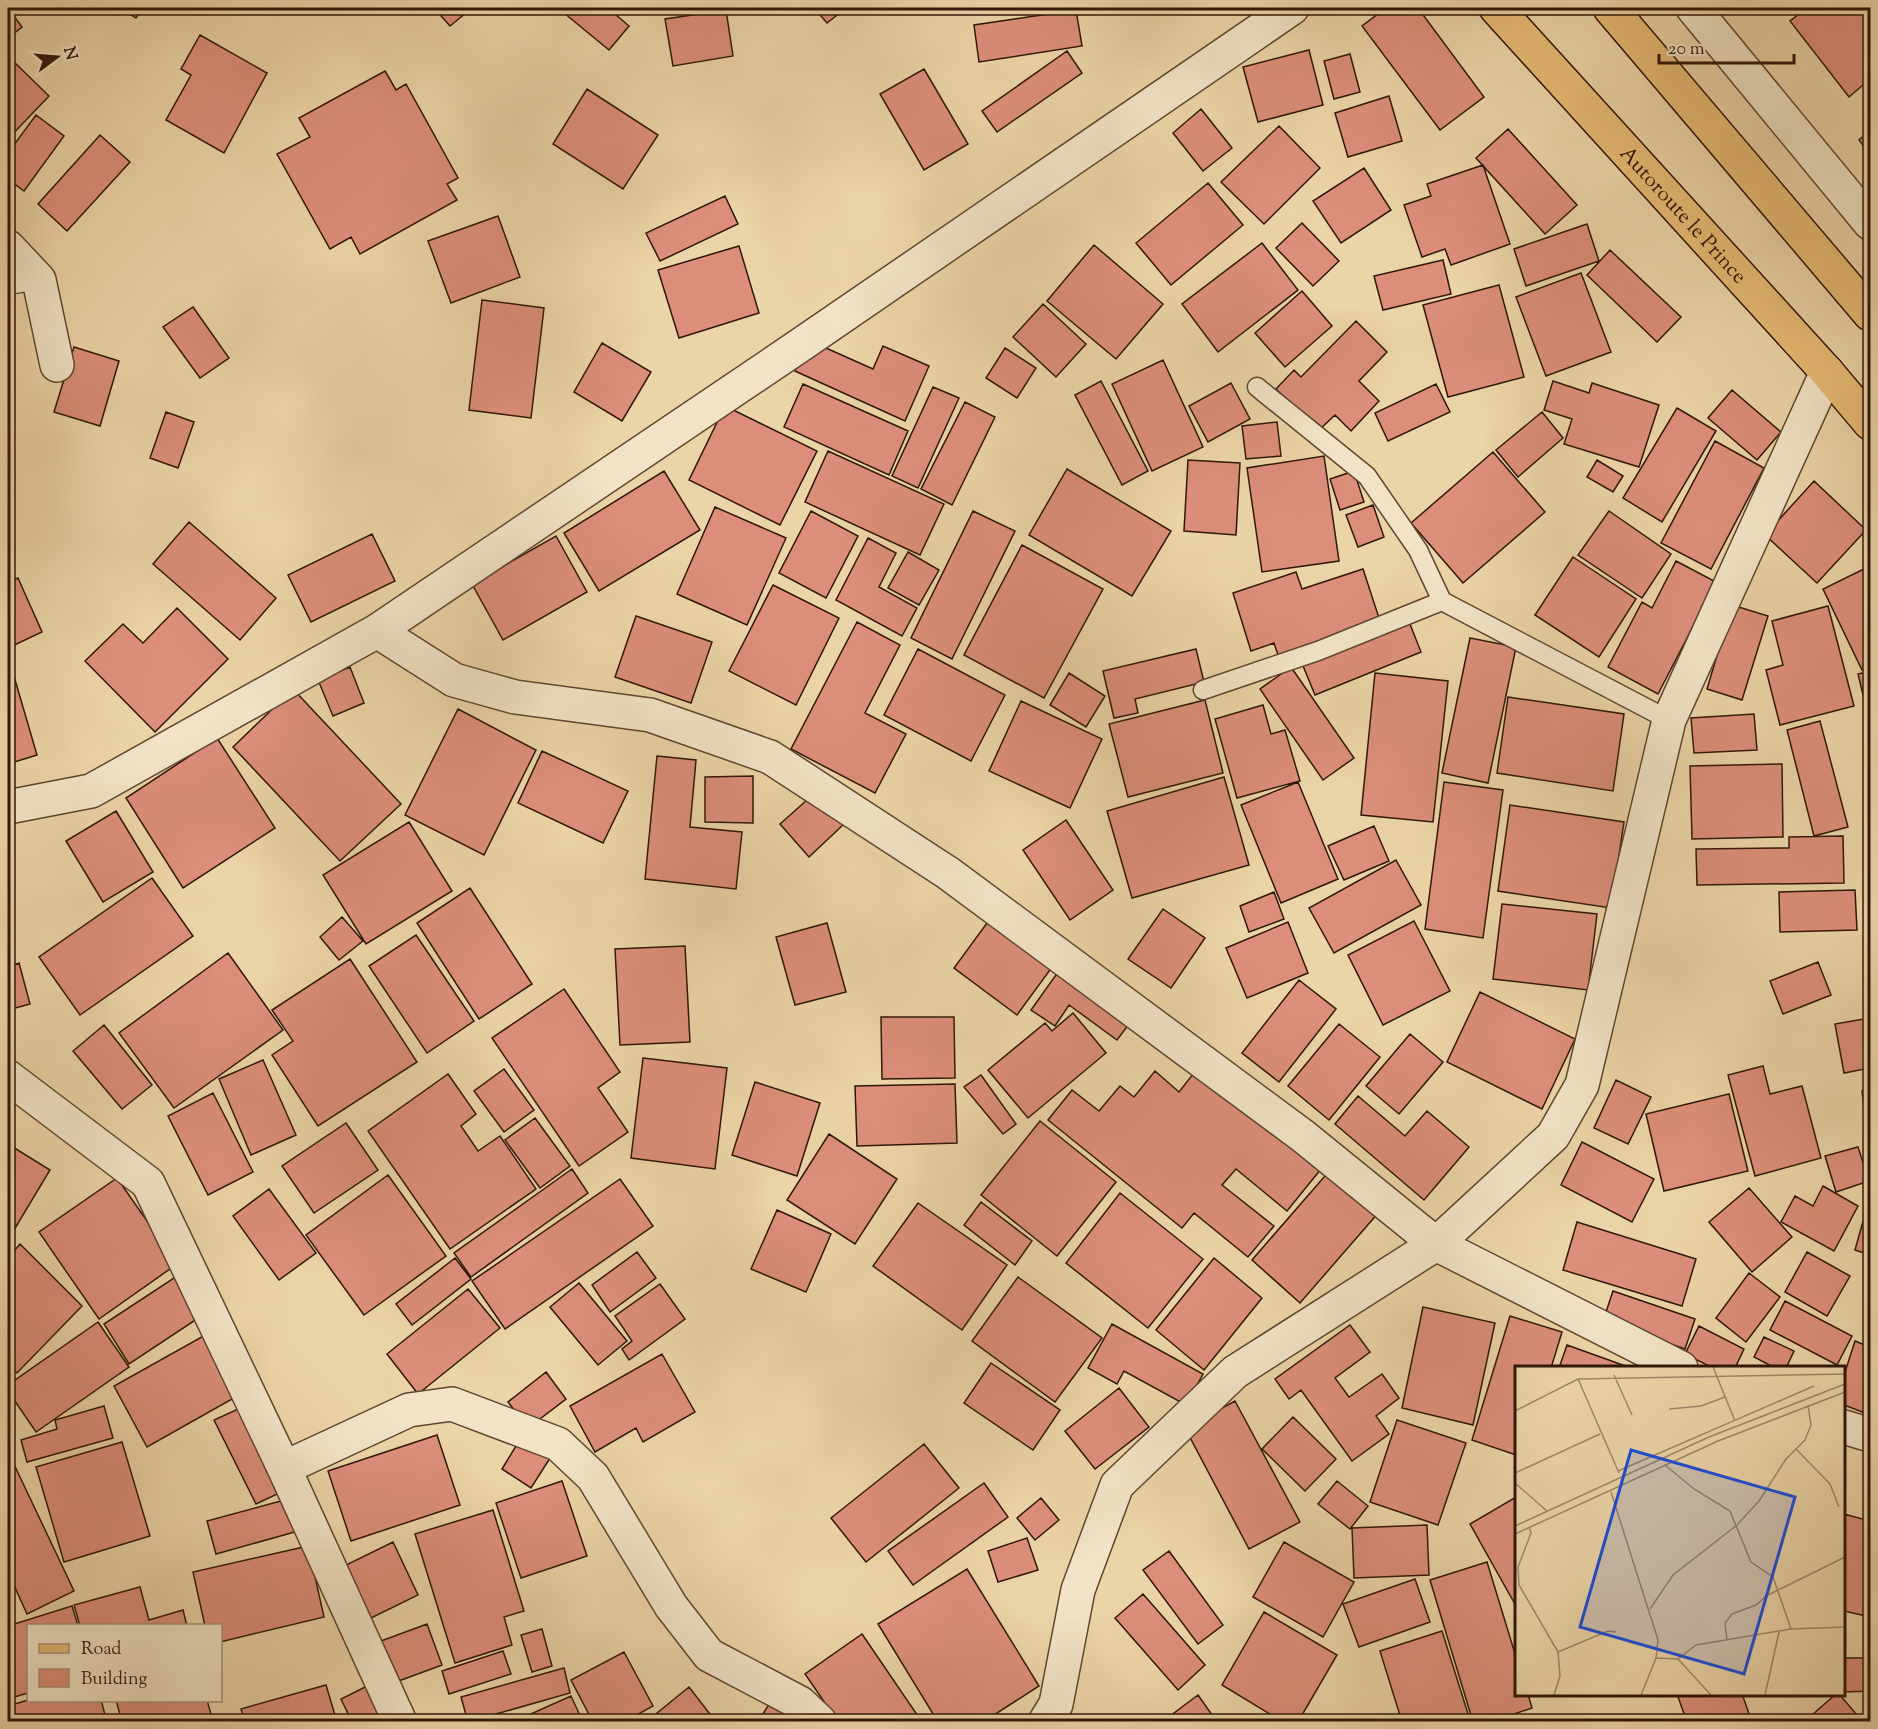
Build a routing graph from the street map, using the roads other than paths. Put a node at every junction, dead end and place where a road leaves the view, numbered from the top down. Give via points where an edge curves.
1 (1292, 8) edge
2 (1496, 8) edge
3 (1610, 8) edge
4 (1693, 8) edge
5 (1870, 223) edge
6 (8, 247) edge
7 (39, 280) junction
8 (8, 285) edge
9 (1870, 314) edge
10 (57, 365) dead end
11 (1827, 372) junction
12 (1257, 387) dead end
13 (1870, 423) edge
14 (1442, 601) junction
15 (377, 631) junction
16 (1203, 690) dead end
17 (1670, 720) junction
18 (8, 807) edge
19 (8, 1077) edge
20 (1436, 1244) junction
21 (1677, 1366) edge
22 (1845, 1427) edge
23 (1870, 1435) edge
24 (284, 1468) junction
25 (400, 1722) edge
26 (819, 1722) edge
27 (1045, 1722) edge

1 - 15 street
2 - 11 main road, Autoroute le Prince
3 - 9 main road
4 - 5 street
6 - 7 street
7 - 8 lane
7 - 10 street
11 - 13 main road, Autoroute le Prince
11 - 17 street
12 - 14 lane via 1367,476 1418,550
14 - 16 lane via 1318,651
14 - 17 lane
15 - 18 street via 91,791
15 - 20 street via 454,680 515,698 650,715 770,757 948,873 1303,1136
17 - 20 street via 1582,1085 1553,1136
19 - 24 street via 148,1183
20 - 21 street
20 - 27 street via 1235,1372 1117,1485 1078,1590 1056,1704
22 - 23 street
24 - 25 street
24 - 26 street via 409,1410 452,1404 558,1444 593,1477 671,1606 709,1655 800,1703

